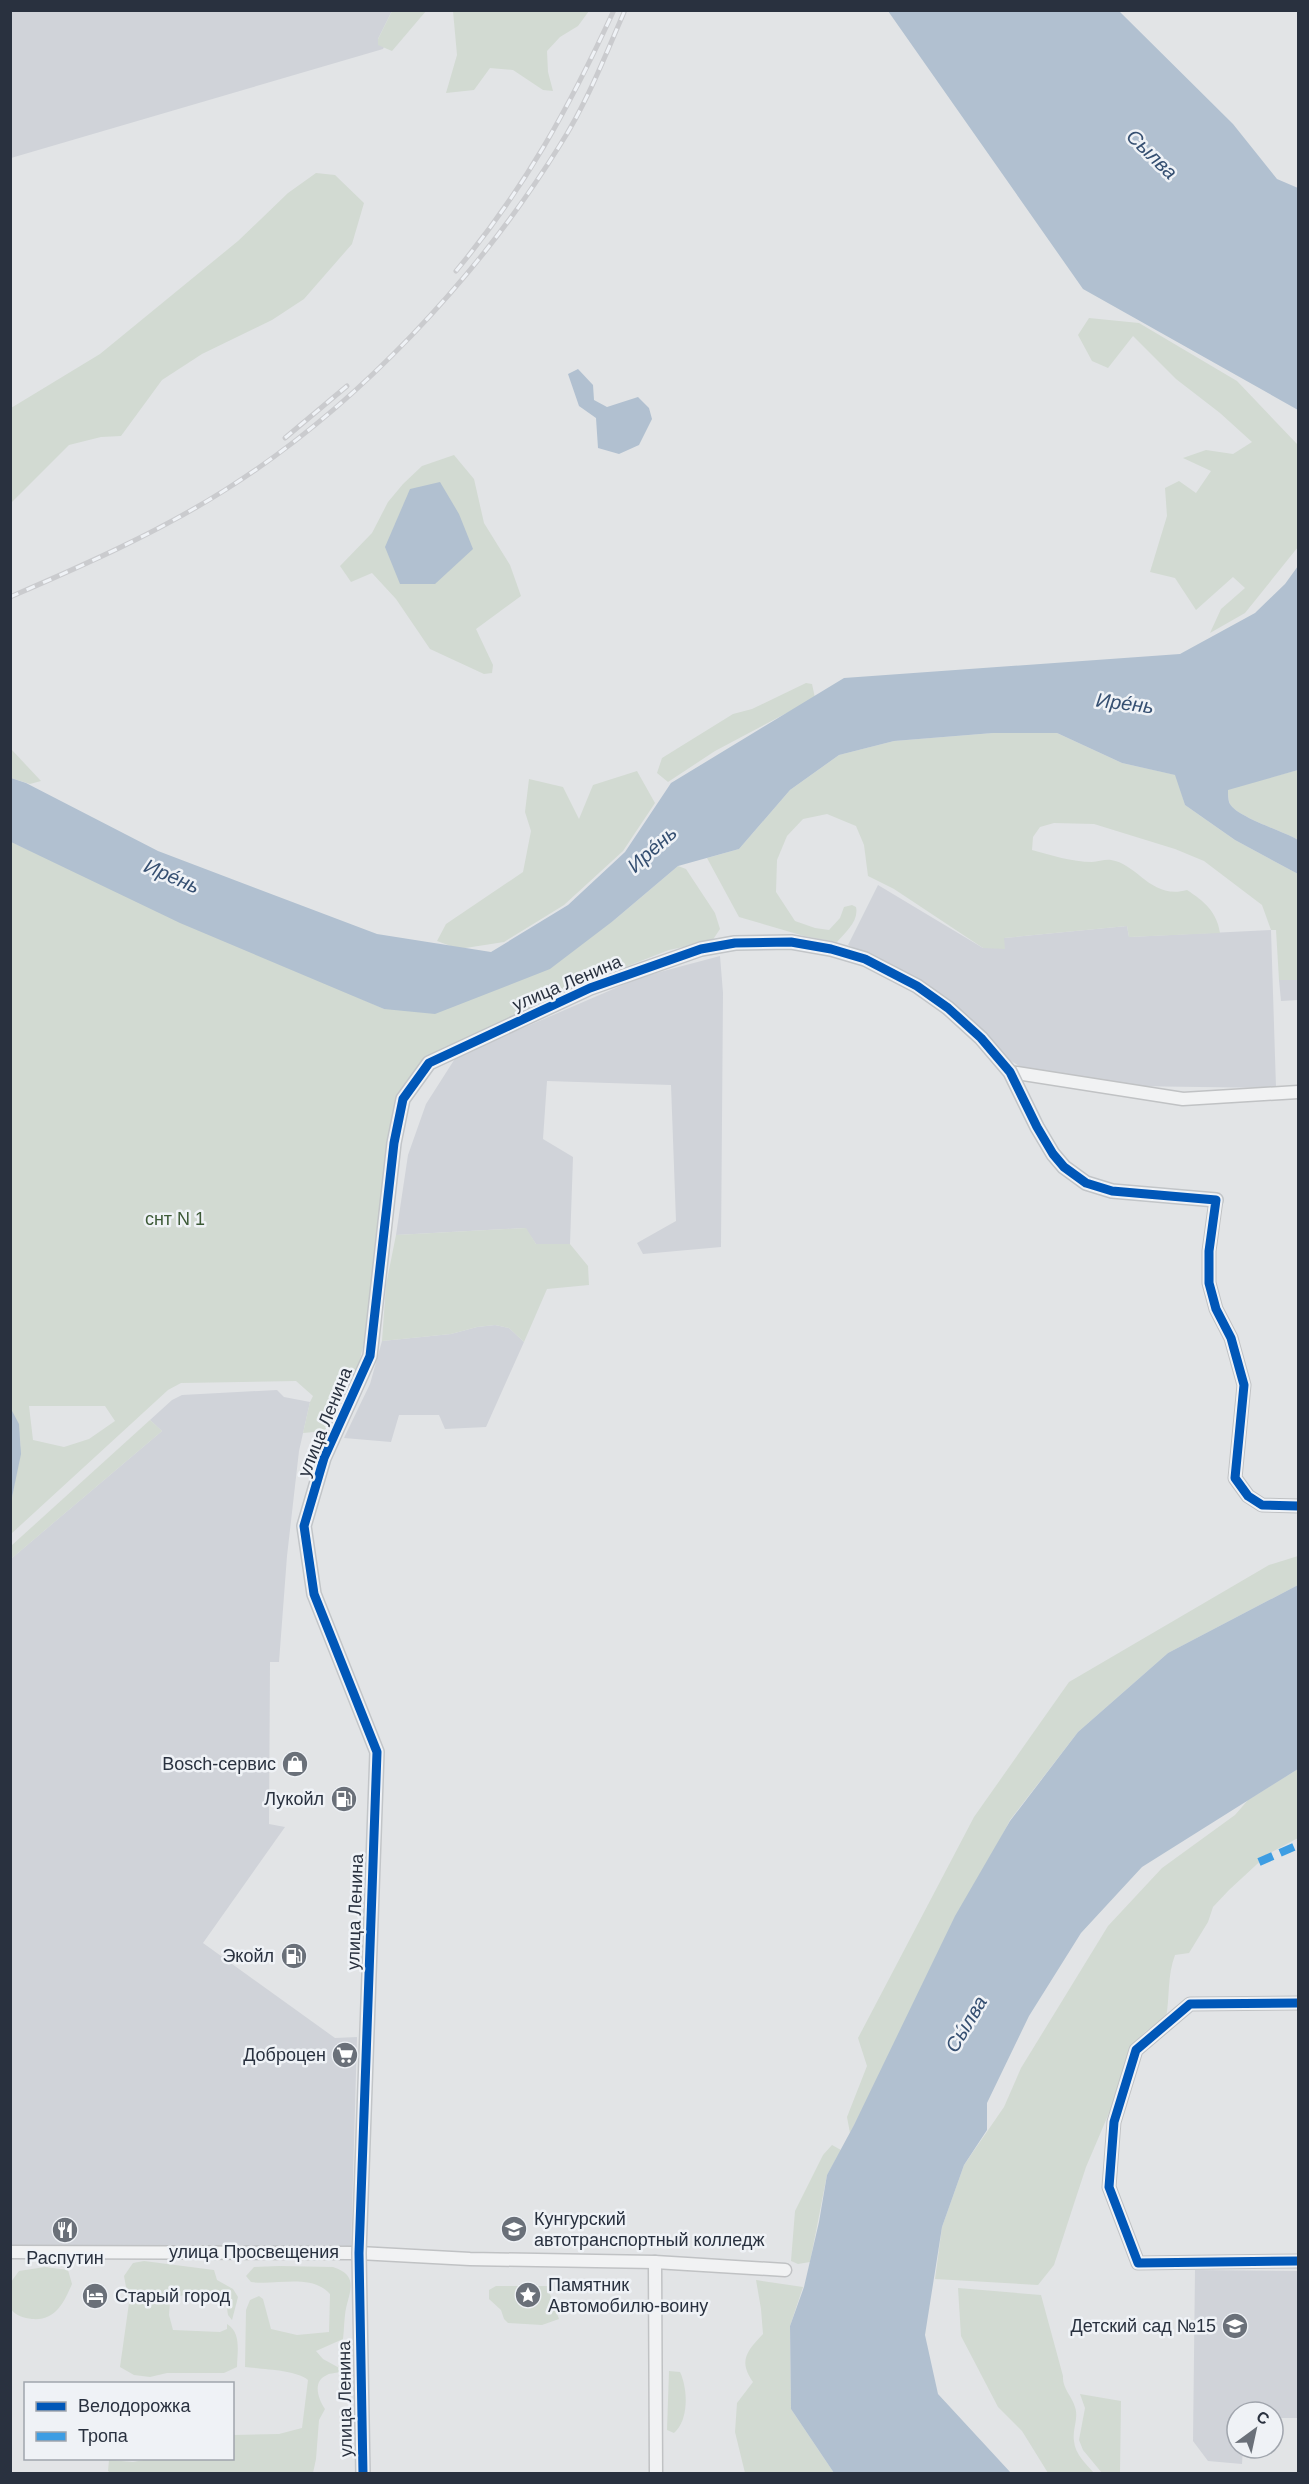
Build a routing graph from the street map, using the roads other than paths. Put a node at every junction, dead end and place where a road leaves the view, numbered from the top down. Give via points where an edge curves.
1 (1010, 1072) junction
2 (1299, 1092) edge
3 (1216, 1200) joint
4 (1299, 1506) edge
5 (1299, 2003) edge
6 (10, 2252) edge
7 (359, 2253) junction
8 (1299, 2261) edge
9 (655, 2262) junction
10 (785, 2270) dead end
11 (363, 2474) edge
12 (656, 2474) edge

1 - 2 street via 1183,1100
1 - 3 street, улица Ленина via 1053,1154 1075,1176 1112,1191
1 - 7 street, улица Ленина via 948,1008 883,968 831,949 791,942 754,942 701,949 590,988 429,1063 403,1099 394,1143 370,1356 324,1458 304,1526 314,1594 377,1752
3 - 4 street via 1209,1283 1244,1385 1235,1478 1248,1497 1262,1505
5 - 8 street via 1190,2004 1136,2050 1114,2122 1109,2187 1138,2263
6 - 7 street, улица Просвещения
7 - 9 street, улица Просвещения
7 - 11 street, улица Ленина
9 - 10 street, улица Просвещения
9 - 12 street

